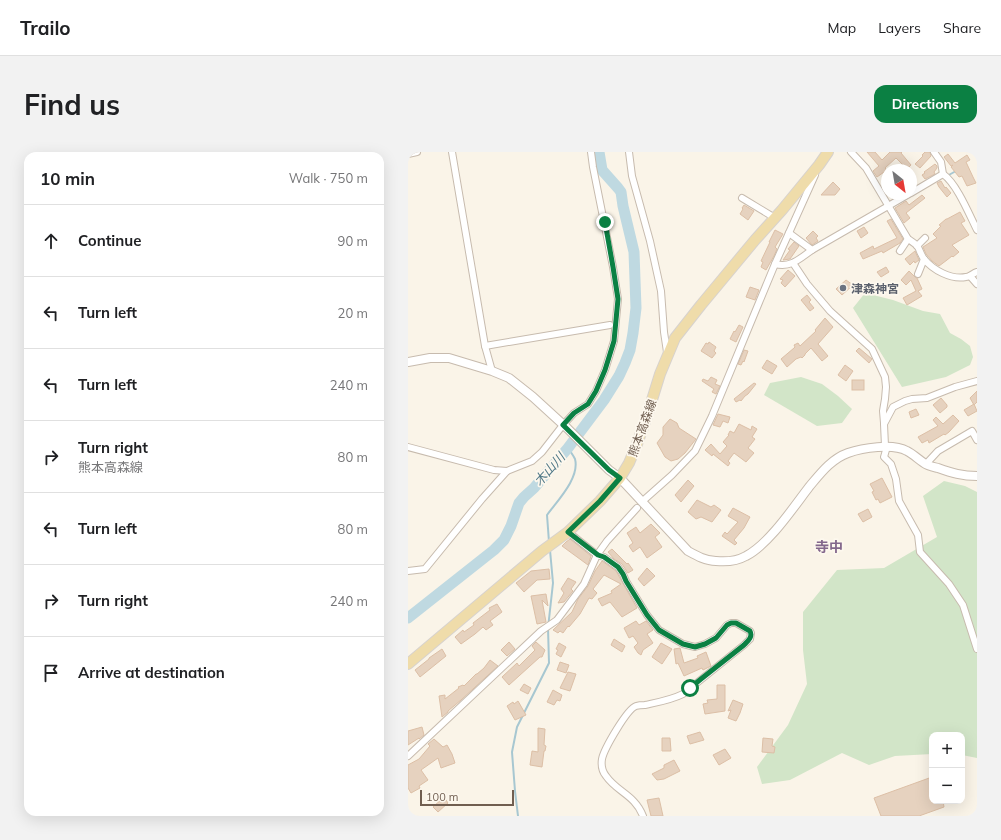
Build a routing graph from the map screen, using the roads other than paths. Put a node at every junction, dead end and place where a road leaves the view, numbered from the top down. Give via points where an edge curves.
1 (417, 152) edge
2 (452, 152) edge
3 (591, 152) edge
4 (629, 152) edge
5 (828, 152) edge
6 (851, 152) edge
7 (934, 152) edge
8 (408, 154) edge
9 (819, 165) junction
10 (943, 174) junction
11 (917, 189) edge
12 (742, 198) dead end
13 (898, 200) edge
14 (888, 206) junction
15 (775, 218) junction
16 (977, 230) edge
17 (789, 233) junction
18 (925, 238) dead end
19 (908, 239) junction
20 (917, 246) junction
21 (812, 250) junction
22 (900, 251) dead end
23 (924, 259) junction
24 (792, 263) junction
25 (775, 264) junction
26 (977, 272) edge
27 (918, 274) dead end
28 (970, 276) junction
29 (977, 284) edge
30 (610, 325) dead end
31 (485, 346) junction
32 (668, 355) junction
33 (408, 362) edge
34 (492, 370) junction
35 (977, 381) edge
36 (884, 424) junction
37 (565, 427) junction
38 (977, 440) edge
39 (885, 446) junction
40 (408, 447) edge
41 (926, 464) junction
42 (507, 471) junction
43 (977, 476) edge
44 (620, 478) junction
45 (645, 499) dead end
46 (637, 508) dead end
47 (568, 532) junction
48 (598, 555) junction
49 (408, 571) edge
50 (977, 649) edge
51 (408, 664) edge
52 (408, 756) edge
53 (642, 816) edge

1 - 8 street
2 - 31 street
3 - 37 street via 618,299 616,324 614,341 596,391 588,404 574,413
4 - 32 street via 632,176 661,291
5 - 9 main road, 熊本高森線
6 - 14 street via 866,168
7 - 10 street via 941,162
9 - 15 main road, 熊本高森線
9 - 17 street
10 - 11 street
10 - 16 street via 959,193
12 - 15 street
13 - 14 street
14 - 19 street
14 - 21 street
15 - 32 main road, 熊本高森線 via 700,305 675,338
17 - 21 street
17 - 25 street
18 - 20 street
19 - 20 street
19 - 22 street
20 - 23 street
21 - 24 street
23 - 27 street
23 - 28 street via 949,276
24 - 25 street via 782,266
24 - 36 street via 830,311 872,349 886,387
25 - 45 street via 695,451
26 - 28 street
28 - 29 street
30 - 31 street
31 - 34 street
32 - 44 main road, 熊本高森線 via 637,444
33 - 34 street via 449,358
34 - 37 street via 509,378 533,396
35 - 36 street via 927,398 905,401 893,407
36 - 39 street
37 - 42 street via 532,461
37 - 44 street
38 - 41 street via 972,431 938,451
39 - 41 street via 906,450
39 - 44 street via 847,454 832,463 821,472 757,549 731,561 715,562 688,551
39 - 50 street via 884,457 891,464 899,501 918,536 920,552 949,584 963,605
40 - 42 street via 494,470
41 - 43 street via 960,475
42 - 49 street via 425,569
44 - 47 main road, 熊本高森線
46 - 48 street via 607,541
47 - 48 street
47 - 51 main road, 熊本高森線
48 - 52 street via 584,584 557,620 541,631
48 - 53 street via 618,567 659,630 683,644 695,647 705,644 716,638 731,623 736,623 751,633 750,639 744,645 683,694 632,709 610,741 603,754 604,775 634,801

